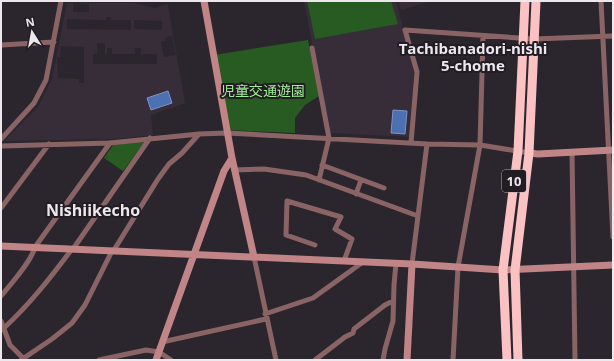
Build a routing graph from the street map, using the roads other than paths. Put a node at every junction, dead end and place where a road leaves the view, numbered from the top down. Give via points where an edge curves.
1 (62, 1) edge
2 (204, 1) edge
3 (525, 1) edge
4 (536, 1) edge
5 (601, 1) edge
6 (483, 36) junction
7 (602, 36) junction
8 (613, 36) edge
9 (524, 39) junction
10 (534, 39) junction
11 (54, 42) junction
12 (1, 45) edge
13 (312, 48) dead end
14 (227, 133) junction
15 (198, 134) junction
16 (150, 138) junction
17 (329, 138) junction
18 (1, 139) edge
19 (110, 143) junction
20 (411, 143) junction
21 (49, 144) junction
22 (427, 144) junction
23 (480, 145) junction
24 (1, 146) edge
25 (611, 150) edge
26 (518, 151) junction
27 (572, 152) junction
28 (529, 153) junction
29 (232, 158) junction
30 (322, 165) junction
31 (234, 170) junction
32 (319, 180) junction
33 (362, 180) junction
34 (384, 188) dead end
35 (356, 194) junction
36 (1, 208) edge
37 (418, 216) junction
38 (613, 237) edge
39 (315, 245) dead end
40 (1, 246) edge
41 (35, 248) junction
42 (73, 249) junction
43 (113, 250) junction
44 (193, 254) junction
45 (254, 257) junction
46 (344, 261) junction
47 (363, 262) junction
48 (396, 263) junction
49 (412, 264) junction
50 (613, 265) edge
51 (458, 266) junction
52 (574, 268) junction
53 (503, 270) junction
54 (516, 270) junction
55 (1, 296) edge
56 (393, 301) junction
57 (266, 317) junction
58 (1, 321) edge
59 (3, 329) edge
60 (162, 342) junction
61 (159, 352) junction
62 (23, 360) edge
63 (99, 360) edge
64 (156, 360) edge
65 (171, 360) edge
66 (276, 360) edge
67 (314, 360) edge
68 (383, 360) edge
69 (407, 360) edge
70 (452, 360) edge
71 (507, 360) edge
72 (518, 360) edge
73 (576, 360) edge

1 - 11 street
2 - 14 street
3 - 9 highway, 10
4 - 10 highway, 10
5 - 7 street
6 - 9 street
6 - 20 street via 406,30 416,72
6 - 23 street
7 - 8 street
7 - 10 street
7 - 25 street
9 - 10 street
9 - 26 highway, 10
10 - 28 highway, 10
11 - 12 street
11 - 18 street via 46,80 34,103
13 - 17 street
14 - 15 street
14 - 17 street
14 - 29 street
15 - 16 street
15 - 43 street via 158,179
16 - 19 street
16 - 42 street
17 - 20 street
17 - 30 street
19 - 21 street
19 - 41 street
20 - 22 street
21 - 24 street
21 - 36 street
22 - 23 street
22 - 37 street
23 - 26 street
23 - 51 street
25 - 27 street
25 - 38 street
26 - 28 street
26 - 53 highway, 10
27 - 28 street
27 - 52 street
28 - 54 highway, 10
29 - 31 street
29 - 44 street via 224,171
30 - 32 street
30 - 33 street
31 - 32 street via 264,169 306,175
31 - 45 street
32 - 35 street
33 - 34 street
33 - 35 street
35 - 37 street
37 - 49 street
39 - 46 street via 286,235 287,200 341,217 335,229 352,239
40 - 41 street
41 - 42 street
41 - 55 street
42 - 43 street
42 - 59 street via 22,312
43 - 44 street
43 - 62 street via 85,305 72,323
44 - 45 street
44 - 60 street
45 - 46 street
45 - 57 street
46 - 47 street
47 - 48 street
47 - 57 street via 313,298
48 - 49 street
48 - 56 street
49 - 51 street
49 - 69 street
50 - 52 street
51 - 53 street
51 - 70 street
52 - 54 street
52 - 73 street
53 - 54 street
53 - 71 highway, 10
54 - 72 highway, 10
56 - 67 street
56 - 68 street via 393,321
57 - 60 street
57 - 66 street
58 - 59 street
59 - 62 street via 10,345
60 - 61 street
61 - 63 street via 146,350
61 - 64 street
61 - 65 street

